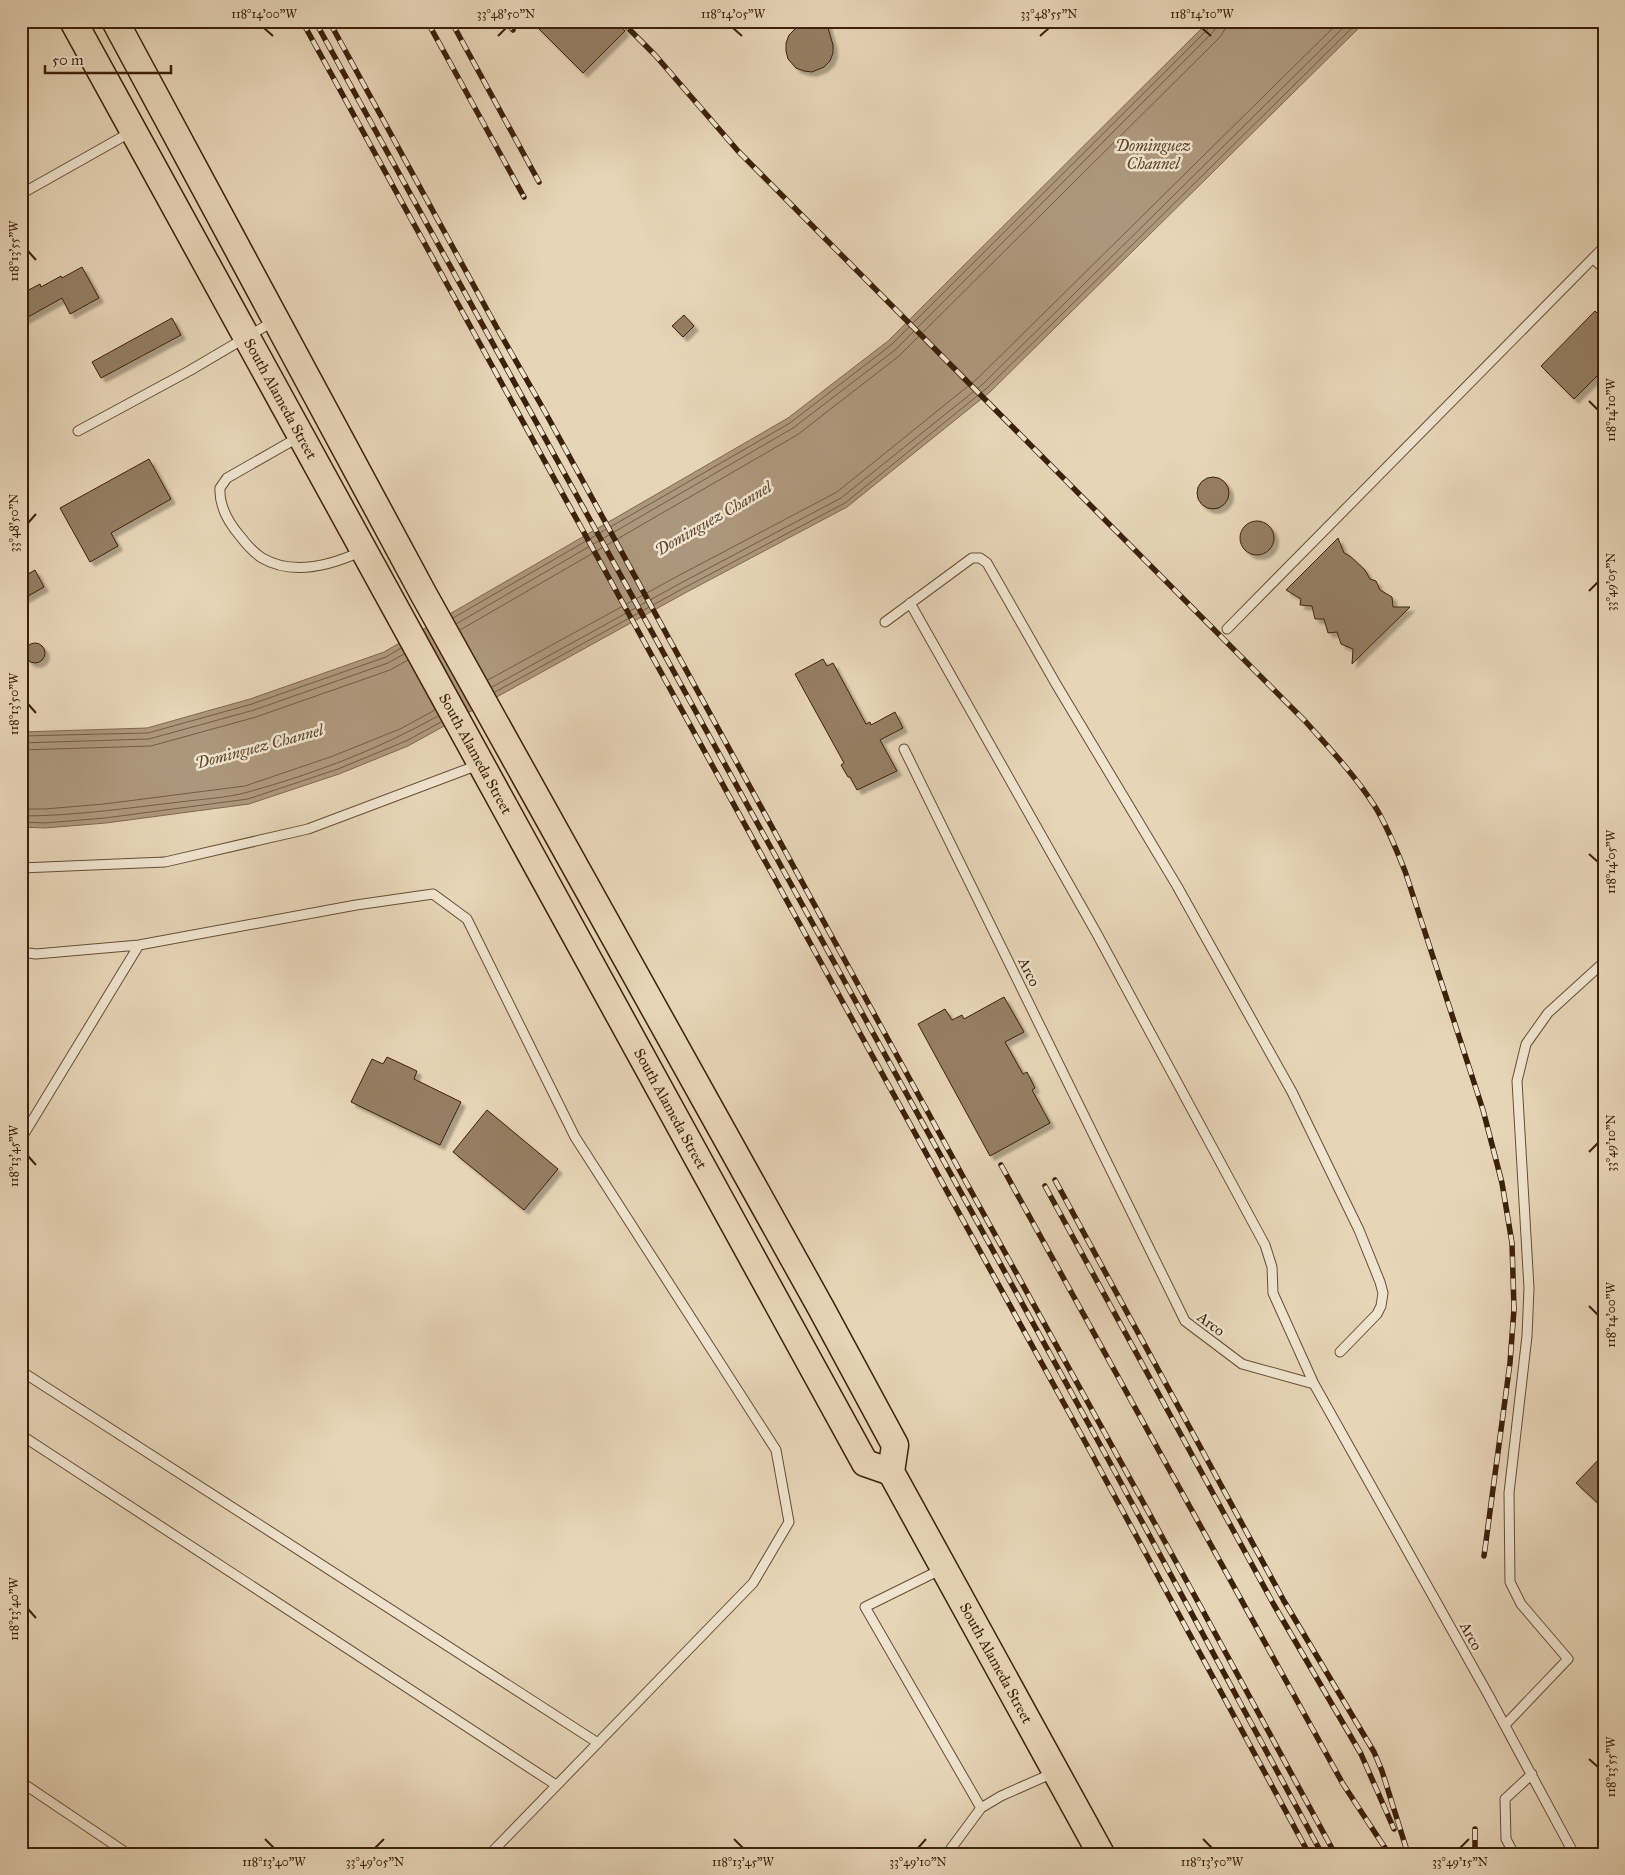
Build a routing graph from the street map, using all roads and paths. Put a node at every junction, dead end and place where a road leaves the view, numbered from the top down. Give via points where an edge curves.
1 (73, 21) edge
2 (115, 21) edge
3 (133, 131) junction
4 (21, 194) edge
5 (1604, 247) edge
6 (1593, 258) junction
7 (1604, 269) edge
8 (276, 320) junction
9 (247, 337) junction
10 (78, 430) dead end
11 (302, 436) junction
12 (364, 550) junction
13 (910, 603) junction
14 (885, 622) dead end
15 (1227, 629) dead end
16 (904, 748) dead end
17 (479, 758) junction
18 (21, 868) edge
19 (139, 945) junction
20 (21, 952) edge
21 (1604, 962) edge
22 (21, 1139) edge
23 (1340, 1352) dead end
24 (21, 1371) edge
25 (1314, 1384) junction
26 (21, 1435) edge
27 (890, 1472) junction
28 (944, 1568) junction
29 (1505, 1726) junction
30 (598, 1743) junction
31 (1056, 1772) junction
32 (1532, 1774) junction
33 (21, 1782) edge
34 (556, 1785) junction
35 (981, 1808) junction
36 (1506, 1839) junction
37 (128, 1854) edge
38 (490, 1854) edge
39 (947, 1854) edge
40 (1101, 1854) edge
41 (1506, 1854) edge
42 (1514, 1854) edge
43 (1574, 1854) edge

1 - 3 main road, South Alameda Street
2 - 8 main road
3 - 4 lane
3 - 9 main road, South Alameda Street
5 - 6 lane
6 - 7 lane
6 - 15 lane
8 - 9 lane
8 - 27 main road via 424,595 895,1445
9 - 10 lane
9 - 11 main road, South Alameda Street
11 - 12 main road, South Alameda Street
11 - 12 lane via 227,478 220,488 222,508 235,531 250,548 276,564 290,567 330,564
12 - 17 main road, South Alameda Street
13 - 14 lane
13 - 23 lane via 972,558 987,562 1177,886 1287,1083 1360,1230 1380,1282 1383,1293 1377,1314
13 - 25 lane via 1097,934 1265,1245 1272,1267 1273,1293
16 - 25 lane, Arco via 1185,1321 1242,1364
17 - 18 lane via 308,829 165,862
17 - 27 main road, South Alameda Street via 865,1462
19 - 20 lane via 36,954
19 - 22 lane
19 - 30 lane via 433,894 467,919 575,1137 776,1450 789,1522 753,1583
21 - 29 lane via 1548,1013 1526,1044 1517,1082 1529,1288 1528,1336 1509,1493 1510,1582 1521,1604 1568,1659
24 - 30 lane
25 - 29 lane, Arco
26 - 34 lane
27 - 28 main road, South Alameda Street
28 - 31 main road, South Alameda Street
28 - 35 lane via 865,1607
29 - 32 lane, Arco
30 - 34 lane
31 - 35 lane
31 - 40 main road, South Alameda Street
32 - 36 lane via 1505,1798
32 - 43 lane, Arco
33 - 37 lane
34 - 38 lane
35 - 39 lane
36 - 41 lane
36 - 42 lane

